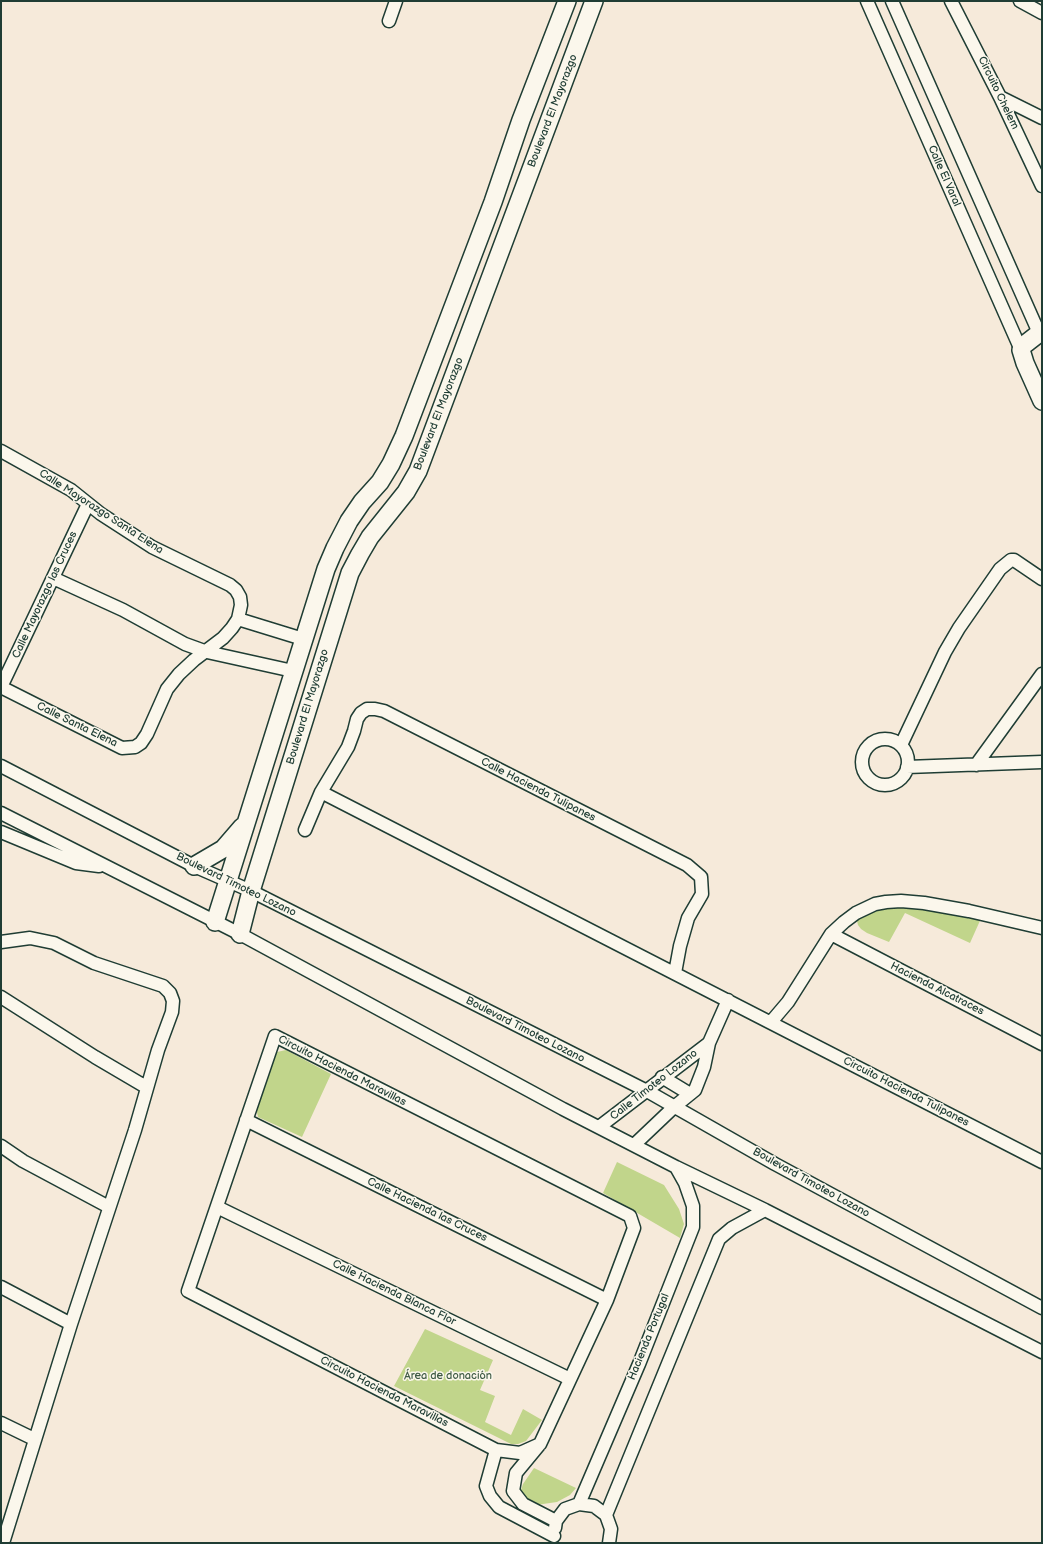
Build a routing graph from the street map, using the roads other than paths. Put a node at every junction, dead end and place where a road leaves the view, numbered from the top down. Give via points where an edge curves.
1 (396, 1) edge
2 (567, 1) edge
3 (594, 1) edge
4 (867, 1) edge
5 (892, 1) edge
6 (951, 1) edge
7 (1020, 1) edge
8 (1042, 13) edge
9 (389, 20) dead end
10 (1000, 97) junction
11 (1042, 118) edge
12 (1042, 186) edge
13 (1041, 334) edge
14 (1021, 350) junction
15 (1042, 401) edge
16 (1, 451) edge
17 (88, 504) junction
18 (53, 578) junction
19 (1042, 579) edge
20 (238, 620) junction
21 (303, 640) junction
22 (207, 652) junction
23 (324, 655) junction
24 (293, 671) junction
25 (1042, 674) edge
26 (1, 687) edge
27 (901, 745) junction
28 (1042, 762) edge
29 (976, 765) junction
30 (1, 766) edge
31 (907, 767) junction
32 (321, 792) junction
33 (1, 813) edge
34 (245, 824) junction
35 (305, 830) dead end
36 (1, 832) edge
37 (106, 866) junction
38 (194, 866) junction
39 (229, 882) junction
40 (251, 891) junction
41 (216, 922) junction
42 (1042, 928) edge
43 (240, 934) junction
44 (832, 934) junction
45 (1, 942) edge
46 (675, 973) junction
47 (1, 997) edge
48 (728, 1000) junction
49 (770, 1022) junction
50 (709, 1043) junction
51 (1042, 1044) edge
52 (662, 1077) junction
53 (146, 1087) junction
54 (647, 1091) junction
55 (690, 1094) junction
56 (674, 1107) junction
57 (246, 1120) junction
58 (599, 1127) junction
59 (634, 1145) junction
60 (1, 1146) edge
61 (1042, 1162) edge
62 (676, 1167) junction
63 (109, 1207) junction
64 (217, 1207) junction
65 (765, 1210) junction
66 (1, 1287) edge
67 (608, 1300) junction
68 (1042, 1308) edge
69 (71, 1324) junction
70 (1042, 1352) edge
71 (570, 1379) junction
72 (1, 1423) edge
73 (34, 1439) junction
74 (540, 1444) junction
75 (496, 1450) junction
76 (579, 1504) junction
77 (606, 1515) junction
78 (556, 1521) junction
79 (555, 1539) edge
80 (3, 1543) edge
81 (609, 1543) edge

1 - 9 street
2 - 21 street via 404,436 380,482 362,502 342,534 326,569
3 - 23 street, Boulevard El Mayorazgo via 418,471 406,492 356,560 343,591
4 - 14 street, Calle El Varal
5 - 13 street
6 - 10 street, Circuito Chelem
7 - 8 street
10 - 11 street
10 - 12 street, Circuito Chelem
13 - 14 street via 1024,345
14 - 15 street
16 - 17 street, Calle Mayorazgo Santa Elena via 70,490
17 - 18 street, Calle Mayorazgo las Cruces
17 - 20 street, Calle Mayorazgo Santa Elena via 152,547 230,585 240,597
18 - 22 street via 123,610 185,644
18 - 26 street, Calle Mayorazgo las Cruces
19 - 27 street via 1014,560 1000,570 945,652
20 - 21 street
20 - 22 street, Calle Santa Elena
21 - 24 street
22 - 24 street
22 - 26 street, Calle Santa Elena via 194,660 175,679 167,690 147,734 135,747 122,748
23 - 24 street via 311,667
23 - 40 street, Boulevard El Mayorazgo
24 - 34 street
25 - 29 street
27 - 31 street via 907,755
27 - 31 street via 888,739 874,741 864,751 862,765 864,772 874,782 887,784 900,779
28 - 29 street
29 - 31 street
30 - 38 street, Boulevard Timoteo Lozano
32 - 35 street, Calle Hacienda Tulipanes
32 - 46 street
32 - 46 street, Calle Hacienda Tulipanes via 348,747 357,719 367,709 375,709 384,711 687,865 701,877 702,894 688,918
33 - 37 street
34 - 38 street via 223,849
34 - 39 street
36 - 37 street via 76,863
37 - 41 street
38 - 39 street, Boulevard Timoteo Lozano
39 - 40 street, Boulevard Timoteo Lozano
39 - 41 street
40 - 43 street, Boulevard El Mayorazgo
40 - 54 street, Boulevard Timoteo Lozano
41 - 43 street
42 - 44 street via 969,910 902,901 874,904 844,922
43 - 58 street
44 - 49 street via 788,1002
44 - 51 street, Hacienda Alcatraces
45 - 53 street via 30,938 54,943 94,962 163,986 170,993 173,1001 172,1012
46 - 48 street
47 - 53 street
48 - 49 street, Circuito Hacienda Tulipanes
48 - 50 street, Calle Timoteo Lozano
49 - 61 street, Circuito Hacienda Tulipanes
50 - 52 street, Calle Timoteo Lozano
50 - 55 street, Calle Timoteo Lozano via 700,1079
52 - 54 street, Calle Timoteo Lozano
52 - 55 street
53 - 63 street via 135,1130
54 - 56 street, Boulevard Timoteo Lozano
54 - 58 street, Calle Timoteo Lozano
55 - 56 street, Calle Timoteo Lozano
56 - 59 street, Calle Timoteo Lozano
56 - 68 street, Boulevard Timoteo Lozano
57 - 64 street, Circuito Hacienda Maravillas
57 - 67 street, Calle Hacienda las Cruces
57 - 67 street, Circuito Hacienda Maravillas via 275,1036 630,1216 634,1228
58 - 59 street
59 - 62 street
60 - 63 street via 23,1161
62 - 65 street
62 - 76 street, Hacienda Portugal via 693,1206 693,1227 639,1364
63 - 69 street
64 - 71 street, Calle Hacienda Blanca Flor
64 - 75 street, Circuito Hacienda Maravillas via 188,1291
65 - 70 street
65 - 77 street via 732,1228 720,1239
66 - 69 street
67 - 71 street, Circuito Hacienda Maravillas
69 - 73 street
71 - 74 street, Circuito Hacienda Maravillas
72 - 73 street
73 - 80 street
74 - 75 street via 520,1453
74 - 78 street, Circuito Hacienda Maravillas via 516,1473 513,1491 523,1504
75 - 79 street via 486,1486 490,1496 499,1507
76 - 77 street via 594,1506
76 - 78 street via 565,1509
77 - 81 street via 611,1529
78 - 79 street

